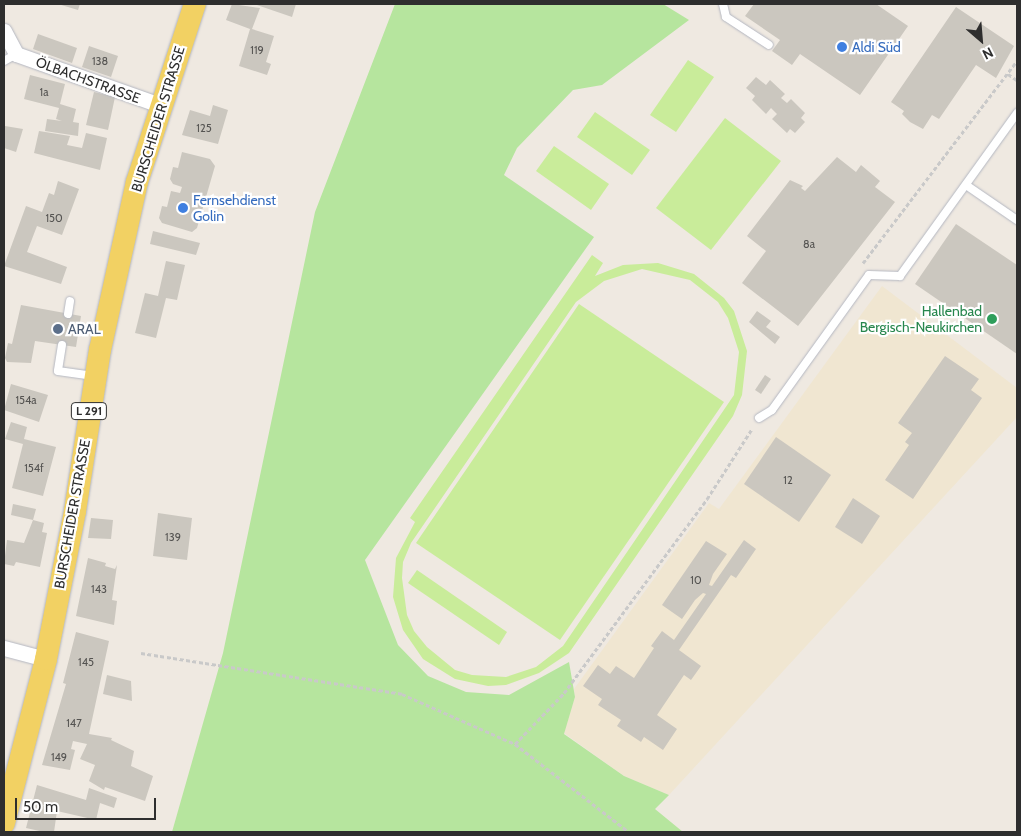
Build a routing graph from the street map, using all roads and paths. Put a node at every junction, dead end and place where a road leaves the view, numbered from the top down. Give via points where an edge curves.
1 (196, 4) edge
2 (723, 4) edge
3 (4, 31) edge
4 (770, 45) dead end
5 (10, 58) edge
6 (1008, 74) dead end
7 (1017, 80) edge
8 (160, 105) junction
9 (1017, 113) edge
10 (966, 185) junction
11 (1017, 220) edge
12 (70, 301) dead end
13 (68, 314) dead end
14 (62, 345) dead end
15 (95, 376) junction
16 (759, 418) dead end
17 (4, 648) edge
18 (141, 653) dead end
19 (46, 660) junction
20 (4, 823) edge
21 (629, 832) edge

1 - 8 main road, BURSCHEIDER STRASSE / L 291
2 - 4 lane via 726,17
3 - 5 street, ÖLBACHSTRASSE
5 - 8 street, ÖLBACHSTRASSE
6 - 7 path
8 - 15 main road, BURSCHEIDER STRASSE / L 291 via 137,182
9 - 10 lane
10 - 11 lane
10 - 16 lane via 900,276 869,275 772,410
12 - 13 lane
14 - 15 lane via 58,371
15 - 19 main road, BURSCHEIDER STRASSE / L 291 via 75,511
17 - 19 street
18 - 21 path via 402,694 515,744
19 - 20 main road, BURSCHEIDER STRASSE / L 291

